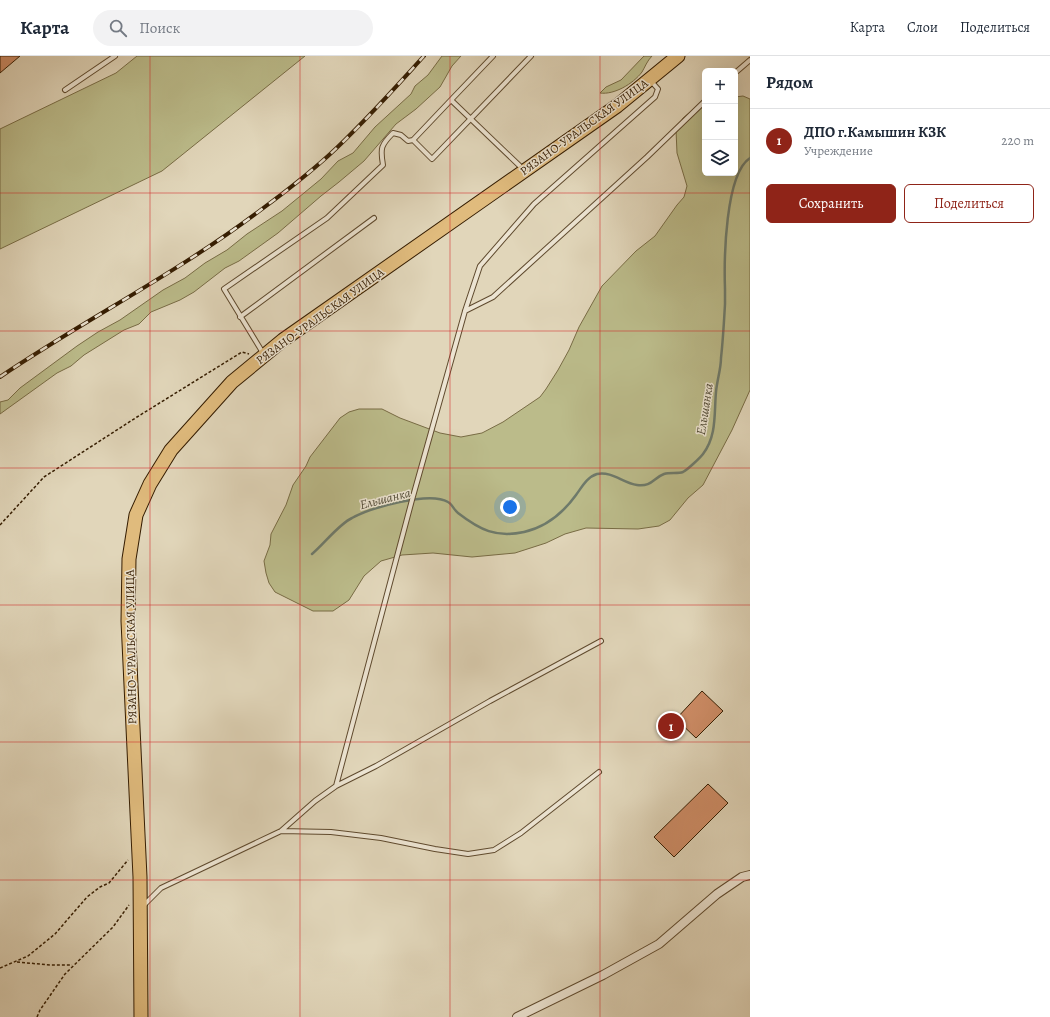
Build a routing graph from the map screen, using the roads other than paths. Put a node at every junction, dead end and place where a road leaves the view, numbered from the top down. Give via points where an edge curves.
1 (116, 56) edge
2 (493, 56) edge
3 (531, 56) edge
4 (678, 56) edge
5 (750, 60) edge
6 (738, 70) edge
7 (649, 80) junction
8 (65, 90) dead end
9 (451, 100) junction
10 (702, 104) edge
11 (471, 118) junction
12 (413, 140) junction
13 (525, 171) junction
14 (374, 218) dead end
15 (465, 311) junction
16 (240, 317) junction
17 (263, 356) junction
18 (601, 641) dead end
19 (598, 772) dead end
20 (336, 786) junction
21 (281, 831) junction
22 (750, 874) edge
23 (140, 910) junction
24 (141, 1017) edge
25 (517, 1017) edge

1 - 8 lane
2 - 9 lane
3 - 11 lane
4 - 7 main road, РЯЗАНО-УРАЛЬСКАЯ УЛИЦА
5 - 6 lane
7 - 13 main road, РЯЗАНО-УРАЛЬСКАЯ УЛИЦА via 617,106
7 - 15 lane via 658,89 655,96 534,204 480,266
9 - 11 lane
9 - 12 lane
10 - 15 lane via 493,297
11 - 12 lane via 432,159
11 - 13 lane
12 - 16 lane via 408,141 393,133 383,142 383,165 327,218 224,289
13 - 17 main road, РЯЗАНО-УРАЛЬСКАЯ УЛИЦА
14 - 16 lane
15 - 20 lane
16 - 17 lane
17 - 23 main road, РЯЗАНО-УРАЛЬСКАЯ УЛИЦА via 232,382 171,450 150,484 136,515 129,559 128,621
18 - 20 lane
19 - 21 lane via 494,850 468,854 382,838 331,832
20 - 21 lane via 315,800
21 - 23 lane via 161,888
22 - 25 street via 717,894 660,944
23 - 24 main road, РЯЗАНО-УРАЛЬСКАЯ УЛИЦА

